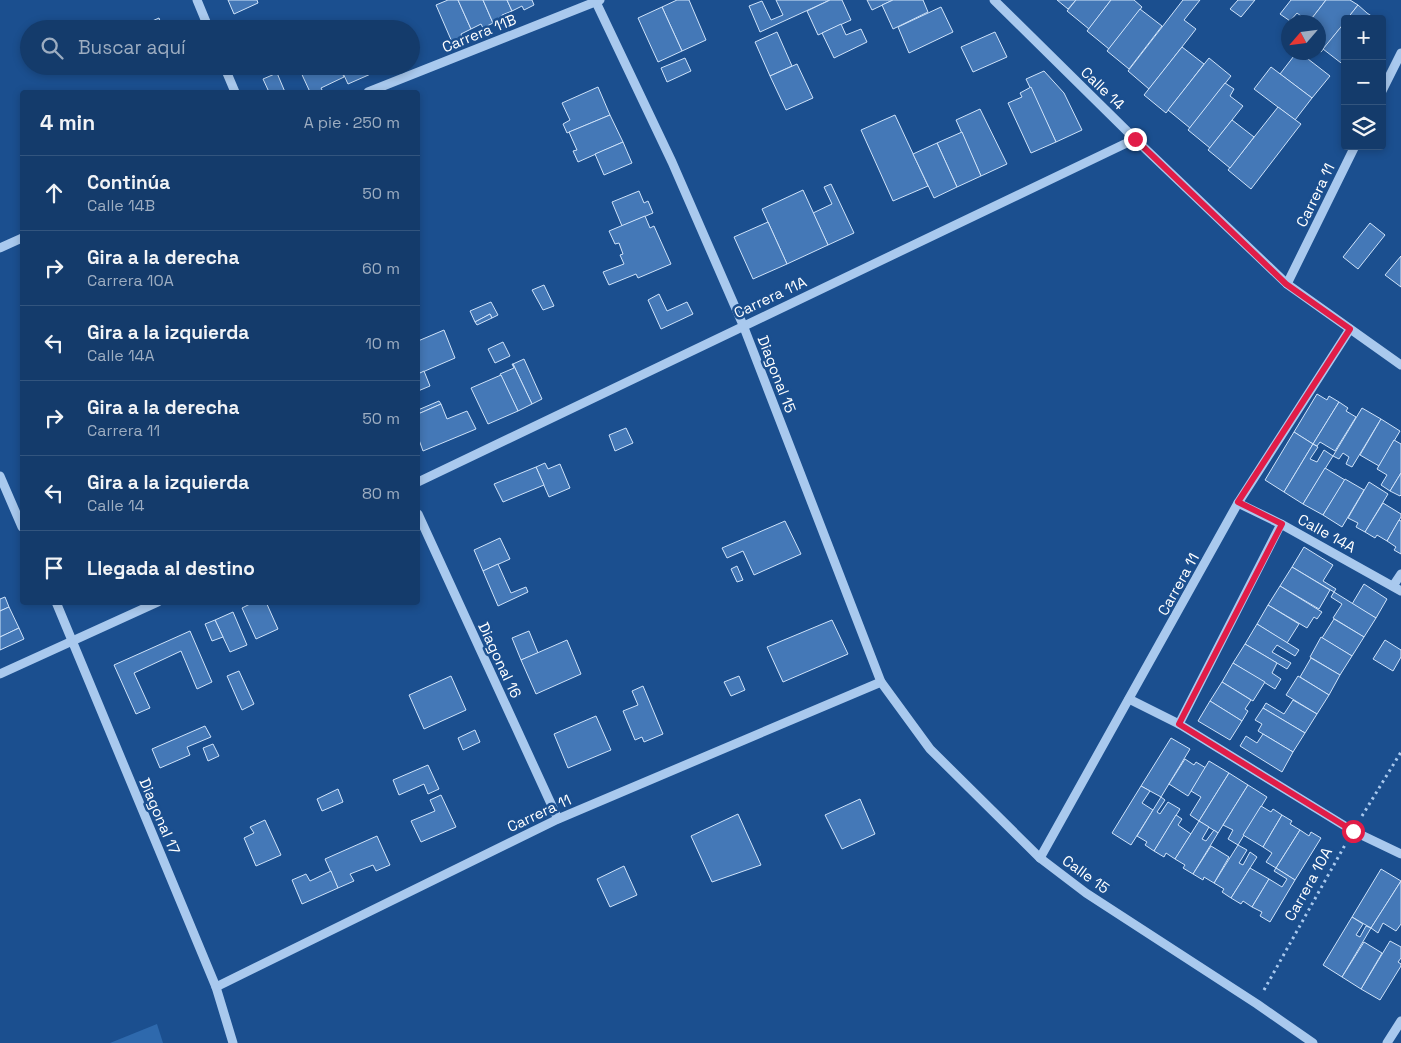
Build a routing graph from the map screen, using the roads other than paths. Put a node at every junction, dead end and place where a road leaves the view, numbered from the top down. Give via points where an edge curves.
1 (197, 0) edge
2 (597, 0) edge
3 (994, 0) edge
4 (205, 20) edge
5 (1401, 54) edge
6 (420, 71) edge
7 (228, 75) edge
8 (410, 75) edge
9 (1386, 83) edge
10 (234, 90) edge
11 (373, 90) edge
12 (1135, 139) junction
13 (1353, 150) edge
14 (20, 239) edge
15 (0, 248) edge
16 (1286, 284) junction
17 (743, 325) junction
18 (1350, 329) junction
19 (1401, 365) edge
20 (0, 476) edge
21 (420, 481) edge
22 (1238, 502) junction
23 (420, 518) edge
24 (20, 522) edge
25 (1282, 524) junction
26 (1401, 574) edge
27 (1397, 589) edge
28 (57, 605) edge
29 (152, 605) edge
30 (73, 642) junction
31 (0, 674) edge
32 (882, 682) junction
33 (1130, 699) junction
34 (1179, 724) junction
35 (558, 818) junction
36 (1401, 854) edge
37 (1040, 858) junction
38 (216, 987) junction
39 (1401, 1021) edge
40 (233, 1043) edge
41 (1313, 1043) edge
42 (1387, 1043) edge

1 - 4 street
2 - 6 street, Carrera 11B
2 - 17 street, Diagonal 15
3 - 12 street, Calle 14
5 - 9 street
7 - 10 street
8 - 11 street, Carrera 11B
12 - 16 street, Calle 14
12 - 17 street, Carrera 11A
13 - 16 street, Carrera 11
14 - 15 street
16 - 18 street, Calle 14
17 - 21 street, Carrera 11A
17 - 32 street, Diagonal 15
18 - 19 street, Calle 14
18 - 22 street, Carrera 11
20 - 24 street
22 - 25 street, Calle 14A
22 - 33 street, Carrera 11
23 - 35 street, Diagonal 16
25 - 27 street, Calle 14A
25 - 34 street
26 - 27 street
28 - 30 street, Diagonal 17
29 - 30 street
30 - 31 street
30 - 38 street, Diagonal 17
32 - 35 street, Carrera 11
32 - 37 street, Calle 15 via 930,748
33 - 34 street
33 - 37 street, Carrera 11
34 - 36 street via 1353,831
35 - 38 street, Carrera 11
37 - 41 street, Calle 15 via 1086,893
38 - 40 street, Diagonal 17
39 - 42 street

